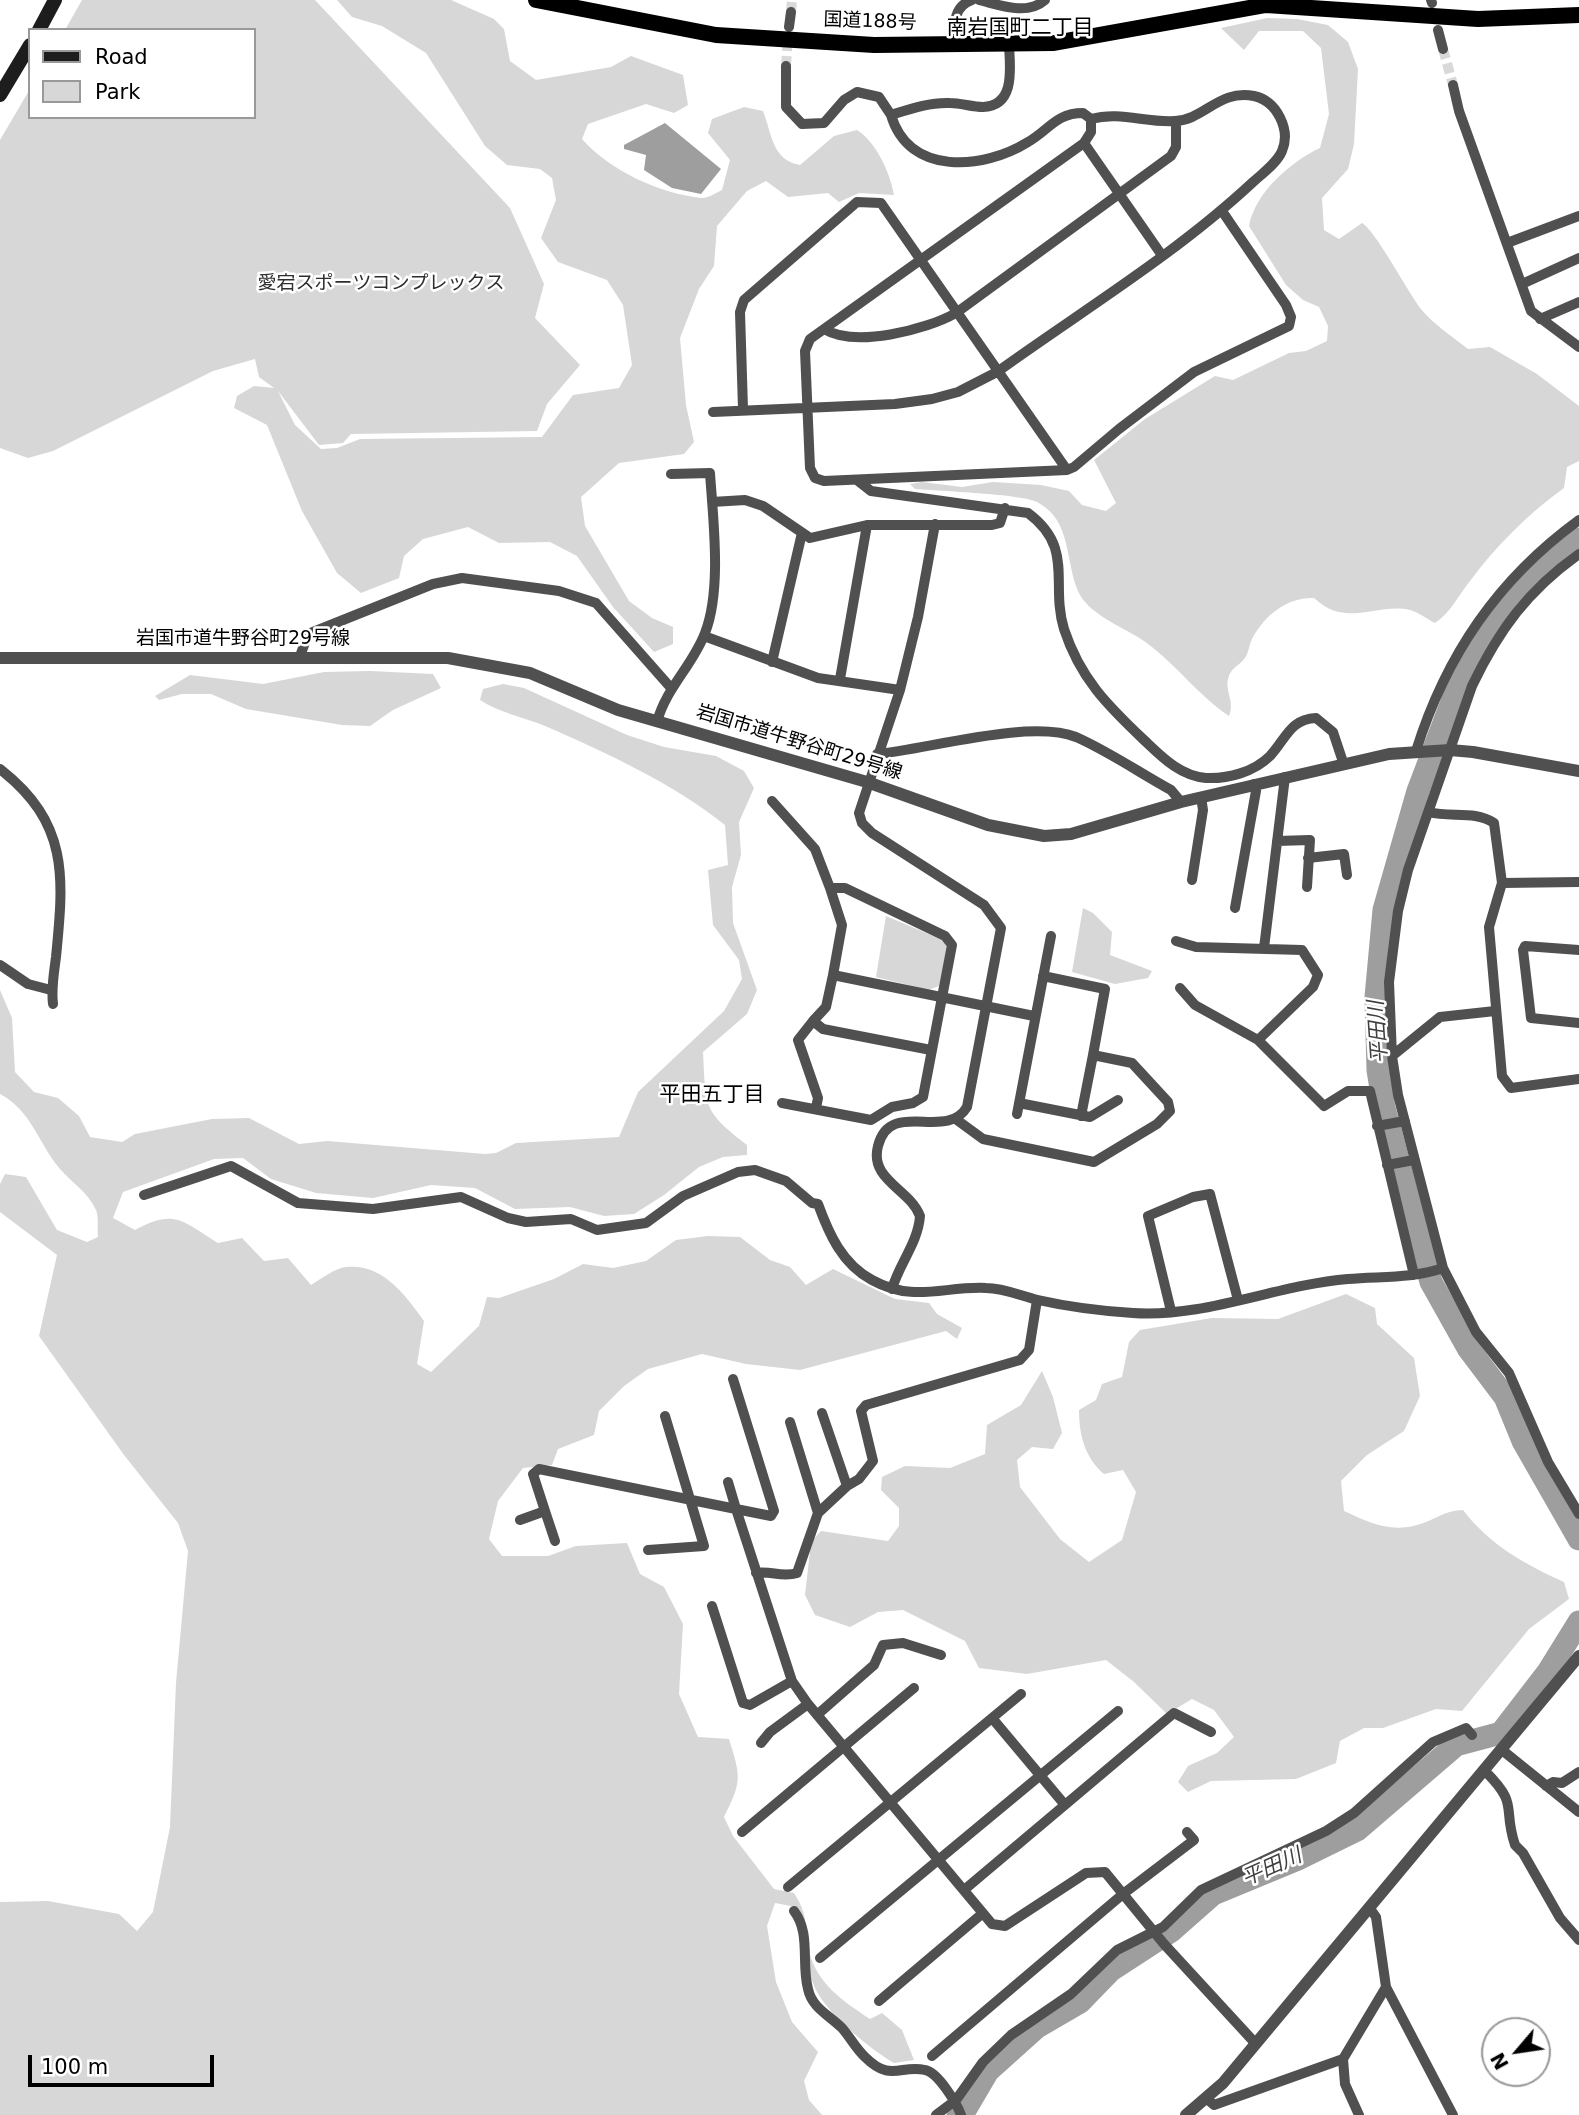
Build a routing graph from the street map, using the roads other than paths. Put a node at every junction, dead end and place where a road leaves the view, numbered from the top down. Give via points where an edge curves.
1 (55, 0) edge
2 (536, 0) edge
3 (971, 0) edge
4 (979, 0) edge
5 (1045, 0) edge
6 (790, 12) tunnel mouth
7 (1579, 15) edge
8 (789, 27) tunnel mouth
9 (39, 28) edge
10 (1438, 30) dead end
11 (1009, 45) junction
12 (955, 46) junction
13 (28, 48) edge
14 (1443, 48) tunnel mouth
15 (786, 66) tunnel mouth
16 (1452, 85) tunnel mouth
17 (0, 95) edge
18 (891, 115) junction
19 (1091, 119) junction
20 (1177, 122) junction
21 (1084, 143) junction
22 (1120, 196) junction
23 (1223, 211) junction
24 (1579, 216) edge
25 (1507, 243) junction
26 (1161, 254) junction
27 (1579, 258) edge
28 (919, 260) junction
29 (1522, 284) junction
30 (1579, 302) edge
31 (956, 313) junction
32 (1540, 319) junction
33 (824, 329) junction
34 (1579, 347) edge
35 (997, 372) junction
36 (808, 406) junction
37 (743, 409) junction
38 (713, 412) dead end
39 (1067, 470) junction
40 (671, 474) dead end
41 (856, 479) junction
42 (712, 502) junction
43 (1005, 508) junction
44 (1579, 520) edge
45 (935, 524) junction
46 (867, 525) junction
47 (802, 533) junction
48 (1579, 554) edge
49 (704, 636) junction
50 (0, 658) edge
51 (299, 659) junction
52 (772, 662) junction
53 (840, 680) junction
54 (671, 688) junction
55 (900, 690) junction
56 (657, 722) junction
57 (1447, 750) junction
58 (1417, 751) junction
59 (877, 754) junction
60 (1343, 762) junction
61 (0, 769) edge
62 (1579, 771) edge
63 (1285, 777) junction
64 (867, 782) junction
65 (1254, 784) junction
66 (1201, 797) junction
67 (772, 801) dead end
68 (1181, 802) junction
69 (1429, 812) junction
70 (1278, 841) junction
71 (1308, 859) junction
72 (1347, 875) dead end
73 (1192, 880) dead end
74 (1579, 882) edge
75 (1502, 883) junction
76 (1307, 887) dead end
77 (830, 888) junction
78 (1235, 908) dead end
79 (1051, 936) dead end
80 (1176, 941) dead end
81 (1264, 948) junction
82 (1579, 950) edge
83 (0, 965) edge
84 (832, 975) junction
85 (1043, 976) junction
86 (1180, 988) dead end
87 (51, 990) junction
88 (942, 997) junction
89 (53, 1004) dead end
90 (986, 1006) junction
91 (1495, 1012) junction
92 (1034, 1016) junction
93 (813, 1021) junction
94 (1579, 1023) edge
95 (1258, 1040) junction
96 (931, 1050) junction
97 (1093, 1055) junction
98 (1392, 1056) junction
99 (1579, 1079) edge
100 (1118, 1100) dead end
101 (782, 1103) dead end
102 (1019, 1103) junction
103 (816, 1108) junction
104 (1017, 1114) dead end
105 (1081, 1116) junction
106 (957, 1119) junction
107 (1402, 1121) junction
108 (1379, 1126) junction
109 (1411, 1161) junction
110 (1388, 1165) junction
111 (144, 1195) dead end
112 (1438, 1270) junction
113 (1417, 1275) junction
114 (892, 1289) junction
115 (1037, 1300) junction
116 (1238, 1300) junction
117 (1171, 1311) junction
118 (733, 1380) dead end
119 (822, 1413) dead end
120 (665, 1416) dead end
121 (790, 1422) dead end
122 (728, 1482) dead end
123 (847, 1486) junction
124 (688, 1498) junction
125 (736, 1509) junction
126 (545, 1511) junction
127 (818, 1513) junction
128 (1579, 1514) edge
129 (520, 1520) dead end
130 (555, 1541) dead end
131 (648, 1550) dead end
132 (756, 1573) junction
133 (712, 1606) dead end
134 (941, 1655) dead end
135 (1579, 1656) edge
136 (792, 1681) junction
137 (914, 1688) dead end
138 (1021, 1694) dead end
139 (808, 1704) junction
140 (1118, 1711) dead end
141 (817, 1715) junction
142 (992, 1718) junction
143 (1211, 1732) dead end
144 (1472, 1735) dead end
145 (761, 1744) dead end
146 (843, 1746) junction
147 (1502, 1750) junction
148 (1485, 1771) junction
149 (1579, 1772) edge
150 (1040, 1775) junction
151 (1546, 1786) junction
152 (891, 1803) junction
153 (1065, 1805) junction
154 (1579, 1812) edge
155 (741, 1832) dead end
156 (1187, 1832) dead end
157 (938, 1859) junction
158 (788, 1888) dead end
159 (964, 1890) junction
160 (1123, 1894) junction
161 (1369, 1907) junction
162 (794, 1911) dead end
163 (984, 1913) junction
164 (1158, 1937) junction
165 (1579, 1940) edge
166 (820, 1958) dead end
167 (1386, 1987) junction
168 (879, 2001) dead end
169 (1256, 2044) junction
170 (932, 2056) dead end
171 (1343, 2059) junction
172 (1207, 2099) junction
173 (958, 2107) edge
174 (936, 2115) edge
175 (1186, 2115) edge
176 (1359, 2115) edge
177 (1453, 2115) edge

1 - 9 main road
2 - 12 highway, 国道188号 via 716,35
3 - 12 street via 956,13
4 - 5 street via 1020,9
6 - 8 street
7 - 11 highway, 国道188号 via 1478,19 1266,5 1054,43
10 - 14 street
11 - 12 highway, 国道188号
11 - 18 street via 1009,88 992,106 933,104
13 - 17 main road
15 - 18 street via 786,107 802,124 824,123 857,92 879,97
16 - 25 street
18 - 19 street via 895,128 920,155 952,163 1027,143 1059,116 1083,113
19 - 20 street via 1107,114
19 - 21 street via 1091,132
20 - 22 street via 1171,156
20 - 23 street via 1219,100 1239,96 1256,97 1272,106 1282,121 1286,136 1282,152
21 - 22 street
21 - 28 street
22 - 26 street
22 - 31 street
23 - 26 street
23 - 39 street via 1286,305 1289,326 1194,372
24 - 25 street
25 - 29 street
26 - 35 street
27 - 29 street
28 - 31 street
28 - 33 street
28 - 37 street via 881,203 858,202 744,300 740,312
29 - 32 street via 1531,311
30 - 32 street
31 - 33 street via 902,333 835,336
31 - 35 street
32 - 34 street
33 - 36 street via 810,339 805,351
35 - 36 street via 958,392 932,399
35 - 39 street
36 - 37 street
36 - 41 street via 810,468 815,478
37 - 38 street
39 - 41 street
40 - 42 street via 710,473
41 - 43 street via 871,491
42 - 47 street via 745,500 763,506
42 - 49 street via 713,598
43 - 45 street via 1000,523 992,526
43 - 60 street via 1027,513 1045,526 1060,569 1064,628 1090,683 1168,763 1206,778 1240,773 1268,758 1294,724 1317,718 1334,732
44 - 58 street via 1521,568 1486,609 1443,684
45 - 46 street
45 - 55 street
46 - 47 street via 821,537
46 - 53 street
47 - 52 street
48 - 57 street via 1522,602 1509,621 1476,677
49 - 52 street
49 - 54 street
50 - 51 street, 岩国市道牛野谷町29号線
51 - 54 street via 308,634 433,584 462,579 559,591 596,603
51 - 56 street, 岩国市道牛野谷町29号線 via 448,658 494,664 530,673
52 - 53 street via 818,678
53 - 55 street
54 - 56 street
55 - 59 street
56 - 64 street, 岩国市道牛野谷町29号線
57 - 58 street, 岩国市道牛野谷町29号線
57 - 62 street, 岩国市道牛野谷町29号線
57 - 69 street
58 - 60 street, 岩国市道牛野谷町29号線
59 - 64 street
59 - 68 street via 1049,731 1075,737 1171,790
60 - 63 street, 岩国市道牛野谷町29号線
61 - 87 street via 37,803 57,847 60,878
63 - 65 street, 岩国市道牛野谷町29号線
63 - 70 street
64 - 68 street, 岩国市道牛野谷町29号線 via 988,825 1044,836 1071,835
64 - 90 street via 860,803 862,823 996,917 1000,938
65 - 66 street, 岩国市道牛野谷町29号線
65 - 78 street
66 - 68 street, 岩国市道牛野谷町29号線
66 - 73 street
67 - 77 street via 815,849
69 - 75 street via 1482,816 1494,823
69 - 98 street via 1398,911 1389,982
70 - 71 street via 1310,840
70 - 81 street
71 - 72 street via 1344,854
71 - 76 street
74 - 75 street
75 - 91 street via 1489,927
77 - 84 street via 842,925
77 - 88 street via 845,888 945,936 952,945
79 - 85 street
80 - 81 street via 1196,947
81 - 95 street via 1302,950 1318,975 1312,987
82 - 94 street via 1525,946 1523,950 1531,1018
83 - 87 street via 28,984
84 - 88 street
84 - 93 street via 826,1007
85 - 92 street
85 - 97 street via 1105,989
86 - 95 street via 1195,1006
87 - 89 street
88 - 90 street
88 - 96 street
90 - 92 street
90 - 106 street via 967,1107
91 - 98 street via 1440,1017
91 - 99 street via 1502,1076 1511,1088
92 - 102 street
93 - 96 street via 823,1029
93 - 103 street via 798,1040 818,1098
95 - 108 street via 1324,1106 1348,1091 1370,1090
96 - 103 street via 923,1097 914,1103 892,1107 871,1120
97 - 105 street
97 - 106 street via 1132,1063 1168,1102 1170,1111 1102,1160 983,1139
98 - 107 street
100 - 105 street via 1090,1117
101 - 103 street
102 - 104 street
102 - 105 street
106 - 114 street via 948,1124 903,1121 879,1140 877,1159 882,1175 908,1196 919,1216 915,1238
107 - 108 street
107 - 109 street
108 - 110 street
109 - 110 street
109 - 112 street
110 - 113 street
111 - 114 street via 231,1166 284,1198 322,1207 373,1209 461,1197 508,1218 526,1222 571,1219 597,1230 646,1223 683,1196 738,1172 755,1170 786,1181 818,1204 846,1259 870,1280
112 - 113 street
112 - 128 street via 1476,1332 1509,1373 1548,1461
113 - 116 street via 1348,1279
114 - 115 street via 924,1294 985,1287
115 - 117 street via 1136,1313
115 - 123 street via 1029,1350 1020,1360 866,1405 861,1410 873,1461
116 - 117 street
116 - 117 street via 1210,1194 1148,1216
118 - 125 street via 774,1511 771,1516
119 - 123 street
120 - 124 street
121 - 127 street
122 - 125 street
123 - 127 street
124 - 125 street
124 - 126 street via 539,1469 533,1474
124 - 131 street via 704,1546
125 - 132 street
126 - 129 street
126 - 130 street
127 - 132 street via 797,1573
132 - 136 street
133 - 136 street via 743,1703 750,1704
134 - 141 street via 903,1643 883,1645 874,1665
135 - 147 street
136 - 139 street
137 - 146 street
138 - 142 street
139 - 141 street
139 - 145 street
140 - 150 street
141 - 146 street
142 - 150 street
142 - 152 street
143 - 153 street via 1174,1713
144 - 164 street via 1466,1728 1433,1742 1326,1832 1201,1891
146 - 152 street
146 - 155 street
147 - 148 street
147 - 151 street
148 - 161 street
148 - 165 street via 1510,1804 1515,1845
149 - 151 street
150 - 153 street
150 - 157 street
151 - 154 street
152 - 157 street
152 - 158 street
153 - 159 street
156 - 160 street via 1194,1840
157 - 159 street
157 - 166 street
159 - 163 street
160 - 163 street via 1105,1872 1086,1873 1005,1926 992,1924
160 - 164 street
160 - 170 street
161 - 167 street via 1376,1917
161 - 169 street
162 - 173 street via 803,1929 808,1989 822,2014 876,2066 889,2072 925,2070
163 - 168 street
164 - 169 street
164 - 173 street via 1117,1950 1070,1994 1011,2035 983,2062
167 - 171 street
167 - 177 street
169 - 172 street
171 - 172 street via 1214,2105
171 - 176 street via 1345,2084
172 - 175 street
173 - 174 street

